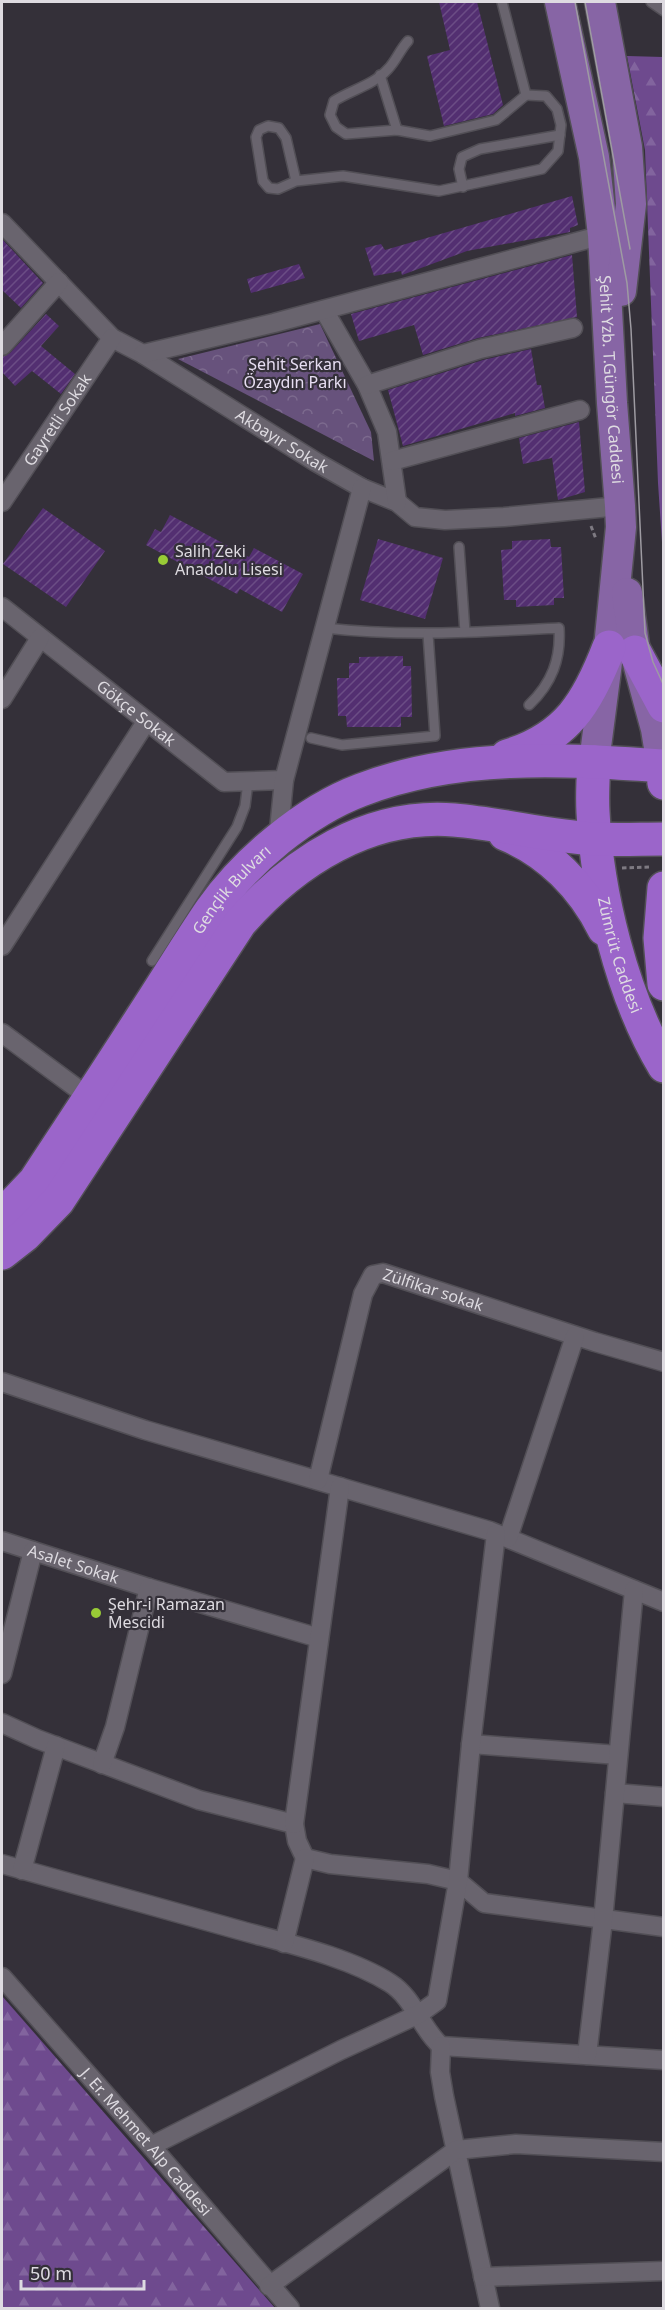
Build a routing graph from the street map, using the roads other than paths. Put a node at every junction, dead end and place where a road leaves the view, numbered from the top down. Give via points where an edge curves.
1 (502, 2) edge
2 (560, 2) edge
3 (600, 2) edge
4 (651, 2) edge
5 (663, 10) edge
6 (408, 41) dead end
7 (380, 75) junction
8 (526, 95) junction
9 (397, 130) junction
10 (560, 135) junction
11 (296, 181) junction
12 (463, 187) junction
13 (3, 226) edge
14 (603, 235) junction
15 (59, 282) junction
16 (324, 310) junction
17 (573, 328) dead end
18 (112, 338) junction
19 (2, 346) edge
20 (143, 354) junction
21 (610, 371) junction
22 (367, 385) junction
23 (580, 410) dead end
24 (392, 460) junction
25 (362, 488) junction
26 (2, 502) edge
27 (397, 502) junction
28 (613, 524) junction
29 (459, 547) dead end
30 (2, 607) edge
31 (325, 628) junction
32 (465, 632) junction
33 (428, 634) junction
34 (40, 638) junction
35 (622, 649) junction
36 (2, 699) edge
37 (530, 705) dead end
38 (663, 706) edge
39 (146, 722) junction
40 (311, 738) dead end
41 (594, 762) junction
42 (486, 763) junction
43 (663, 775) edge
44 (284, 780) junction
45 (248, 782) junction
46 (454, 820) junction
47 (596, 839) junction
48 (278, 840) junction
49 (661, 865) edge
50 (2, 946) edge
51 (620, 959) junction
52 (152, 961) dead end
53 (663, 984) edge
54 (2, 1033) edge
55 (663, 1066) edge
56 (90, 1098) junction
57 (2, 1215) edge
58 (2, 1253) edge
59 (575, 1336) junction
60 (663, 1362) edge
61 (2, 1382) edge
62 (318, 1480) junction
63 (340, 1487) junction
64 (502, 1536) junction
65 (2, 1541) edge
66 (33, 1551) junction
67 (149, 1588) junction
68 (634, 1590) junction
69 (663, 1602) edge
70 (319, 1638) junction
71 (2, 1674) edge
72 (2, 1723) edge
73 (471, 1744) junction
74 (56, 1746) junction
75 (618, 1755) junction
76 (102, 1764) junction
77 (615, 1793) junction
78 (663, 1797) edge
79 (294, 1824) junction
80 (305, 1858) junction
81 (2, 1864) edge
82 (22, 1870) junction
83 (458, 1881) junction
84 (603, 1920) junction
85 (663, 1927) edge
86 (284, 1943) junction
87 (2, 1977) edge
88 (419, 2014) junction
89 (441, 2046) junction
90 (587, 2055) junction
91 (663, 2060) edge
92 (151, 2146) junction
93 (456, 2150) junction
94 (663, 2152) edge
95 (663, 2271) edge
96 (483, 2277) junction
97 (269, 2286) junction
98 (290, 2308) edge
99 (490, 2308) edge

1 - 8 lane
2 - 14 main road, Şehit Yzb. T.Güngör Caddesi via 594,157
3 - 21 main road via 627,147 631,204
4 - 5 lane
6 - 7 lane via 389,69
7 - 9 lane
7 - 9 lane via 334,101 330,115 336,128 346,134
8 - 9 lane via 496,120 430,136
8 - 10 lane via 546,96 552,102 561,125
10 - 12 lane via 558,151 542,169
10 - 12 lane via 480,149 462,157 459,169
11 - 11 lane via 278,189 269,188 263,181 256,137 259,130 268,126 279,128 286,138
11 - 12 lane via 343,176 439,191
13 - 15 street, Akbayır Sokak
14 - 16 street
14 - 21 main road, Şehit Yzb. T.Güngör Caddesi
15 - 18 street, Akbayır Sokak
15 - 19 street
16 - 20 street
16 - 22 street
17 - 22 street via 480,349
18 - 20 street, Akbayır Sokak
18 - 26 street, Gayretli Sokak
20 - 25 street, Akbayır Sokak
21 - 28 main road, Şehit Yzb. T.Güngör Caddesi
22 - 24 street via 387,432
23 - 24 street
24 - 27 street
25 - 27 street, Akbayır Sokak
25 - 31 street
27 - 28 street, Akbayır Sokak via 415,517 445,520 584,509
28 - 35 main road, Şehit Yzb. T.Güngör Caddesi
29 - 32 lane
30 - 34 street, Gökçe Sokak
31 - 33 lane
31 - 44 street
32 - 33 lane
32 - 37 lane via 559,628 553,674
33 - 40 lane via 435,736 342,745
34 - 36 street
34 - 39 street, Gökçe Sokak
35 - 38 highway
35 - 41 main road, Şehit Yzb. T.Güngör Caddesi
35 - 42 highway via 564,725 521,752
35 - 43 main road via 656,729
39 - 45 street, Gökçe Sokak via 224,782
39 - 50 street
41 - 42 highway, Gençlik Bulvarı
41 - 43 highway, Gençlik Bulvarı
41 - 47 highway, Zümrüt Caddesi
42 - 48 highway, Gençlik Bulvarı via 396,779 361,790 300,822
44 - 45 street, Gökçe Sokak
44 - 48 street
45 - 52 lane via 237,826
46 - 47 highway, Gençlik Bulvarı
46 - 51 highway via 508,835 547,858 582,892
46 - 58 highway, Gençlik Bulvarı via 398,824 339,843 313,857 259,901 240,923 58,1201
47 - 49 highway, Gençlik Bulvarı
47 - 51 highway, Zümrüt Caddesi
48 - 56 highway, Gençlik Bulvarı via 212,909
49 - 53 highway
51 - 55 highway, Zümrüt Caddesi via 642,1025
54 - 56 street
56 - 57 highway, Gençlik Bulvarı via 35,1181
59 - 60 street, Zülfikar sokak
59 - 62 street, Zülfikar sokak via 383,1273 373,1275 363,1294
59 - 64 street
61 - 62 street via 144,1430
62 - 63 street
63 - 64 street
63 - 70 street
64 - 68 street
64 - 73 street
65 - 66 street, Asalet Sokak
66 - 67 street, Asalet Sokak
66 - 71 street
67 - 70 street, Asalet Sokak
67 - 76 street via 115,1727
68 - 69 street
68 - 75 street
70 - 79 street
72 - 74 street
73 - 75 street
73 - 83 street
74 - 76 street
74 - 82 street
75 - 77 street
76 - 79 street via 199,1800
77 - 78 street
77 - 84 street
79 - 80 street
80 - 83 street
80 - 86 street
81 - 82 street
82 - 86 street
83 - 84 street via 484,1903
83 - 88 street via 437,2001
84 - 85 street
84 - 90 street
86 - 88 street via 353,1965 392,1984
87 - 92 street, J. Er. Mehmet Alp Caddesi
88 - 89 street
88 - 92 street
89 - 90 street
89 - 93 street via 440,2072
90 - 91 street
92 - 97 street, J. Er. Mehmet Alp Caddesi
93 - 94 street via 516,2144
93 - 96 street
93 - 97 street
95 - 96 street
96 - 99 street
97 - 98 street, J. Er. Mehmet Alp Caddesi

